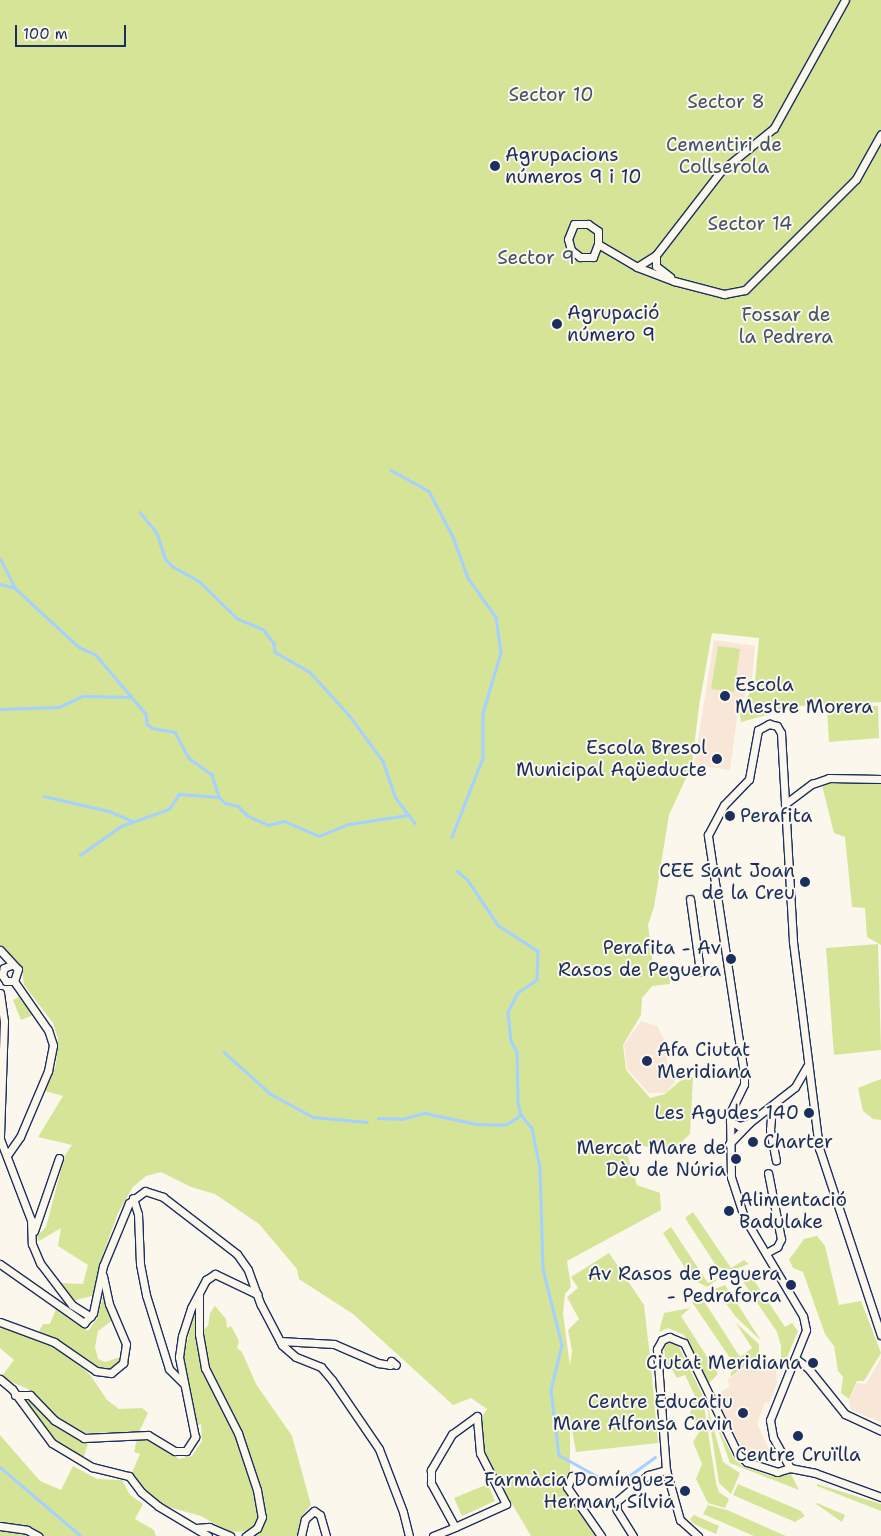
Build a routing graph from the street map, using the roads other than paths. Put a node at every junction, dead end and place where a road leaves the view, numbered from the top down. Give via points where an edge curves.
1 (845, 0) edge
2 (881, 134) edge
3 (598, 244) junction
4 (656, 255) junction
5 (637, 267) junction
6 (674, 280) junction
7 (881, 779) edge
8 (785, 804) junction
9 (690, 899) dead end
10 (0, 950) edge
11 (0, 959) edge
12 (4, 969) edge
13 (700, 971) dead end
14 (14, 981) junction
15 (0, 993) edge
16 (809, 1061) junction
17 (795, 1087) junction
18 (810, 1087) junction
19 (772, 1107) junction
20 (730, 1120) junction
21 (750, 1123) junction
22 (0, 1138) edge
23 (730, 1144) junction
24 (8, 1154) junction
25 (59, 1158) dead end
26 (776, 1160) dead end
27 (768, 1174) dead end
28 (133, 1198) junction
29 (32, 1244) junction
30 (766, 1252) junction
31 (0, 1264) edge
32 (103, 1266) junction
33 (199, 1291) junction
34 (256, 1294) junction
35 (91, 1317) junction
36 (0, 1322) edge
37 (881, 1335) edge
38 (280, 1341) junction
39 (795, 1358) junction
40 (396, 1365) dead end
41 (0, 1379) edge
42 (183, 1383) junction
43 (15, 1395) junction
44 (881, 1430) edge
45 (790, 1468) junction
46 (666, 1470) junction
47 (582, 1476) dead end
48 (881, 1498) edge
49 (0, 1526) edge
50 (455, 1527) junction
51 (196, 1528) junction
52 (38, 1536) edge
53 (208, 1536) edge
54 (230, 1536) edge
55 (246, 1536) edge
56 (301, 1536) edge
57 (326, 1536) edge
58 (409, 1536) edge
59 (433, 1536) edge
60 (601, 1536) edge
61 (634, 1536) edge
62 (698, 1536) edge

1 - 4 street via 774,128 721,172
2 - 6 street via 856,179 745,290 724,294
3 - 3 street via 593,256 580,258 571,250 568,239 574,224 588,224 598,230
3 - 5 street
4 - 5 street
4 - 6 street via 656,266
5 - 6 street
7 - 8 street via 828,778 812,784
8 - 16 street via 793,942
8 - 20 street via 781,733 772,724 758,730 749,779 729,800 708,835 744,1074
9 - 13 street
10 - 12 street
11 - 12 street
12 - 14 street via 6,981
12 - 14 street via 18,972
14 - 24 street via 48,1030 53,1045 48,1071 20,1138
15 - 22 street via 4,1021
16 - 17 street via 805,1074
16 - 18 street
17 - 18 street
17 - 19 street
18 - 37 street via 819,1148
19 - 21 street
19 - 26 street via 770,1130
20 - 21 street via 739,1126
20 - 23 street
21 - 23 street
22 - 24 street
23 - 30 street via 736,1198
24 - 29 street via 31,1220
25 - 29 street
27 - 30 street via 781,1239 777,1247
28 - 32 street
28 - 34 street via 139,1193 153,1192 177,1207 237,1254 248,1270
28 - 42 street via 138,1214 140,1264 146,1295 169,1369
29 - 35 street via 40,1263 59,1291 72,1305
30 - 39 street via 803,1316 806,1330
31 - 35 street via 45,1293 81,1323
32 - 35 street
32 - 36 street via 110,1304 126,1344 125,1358 111,1373 96,1371 64,1346
33 - 34 street via 209,1276 215,1274
33 - 42 street via 182,1336 179,1357
33 - 55 street via 198,1334 205,1368 238,1433 257,1490 262,1517 257,1528
34 - 38 street
38 - 40 street via 334,1344 378,1363 390,1365 391,1361
38 - 58 street via 296,1356 325,1371 372,1436 388,1470
39 - 44 street via 808,1368 843,1412
39 - 45 street via 770,1425 772,1437
41 - 43 street
42 - 43 street via 195,1437 190,1448 183,1452 148,1435 84,1438 54,1420 30,1395
43 - 51 street via 52,1443 84,1463 129,1476 158,1506
45 - 46 street via 777,1472 742,1459 684,1343 674,1337 662,1340 657,1349
45 - 48 street via 815,1473
46 - 61 street via 648,1475 616,1502 617,1510
46 - 62 street via 680,1520
47 - 60 street via 572,1476 567,1487
49 - 52 street via 27,1530
50 - 50 street via 506,1504 480,1453 477,1416 452,1434 430,1470 431,1483
50 - 59 street
51 - 53 street
51 - 54 street via 209,1527
56 - 57 street via 305,1519 314,1511 320,1515

